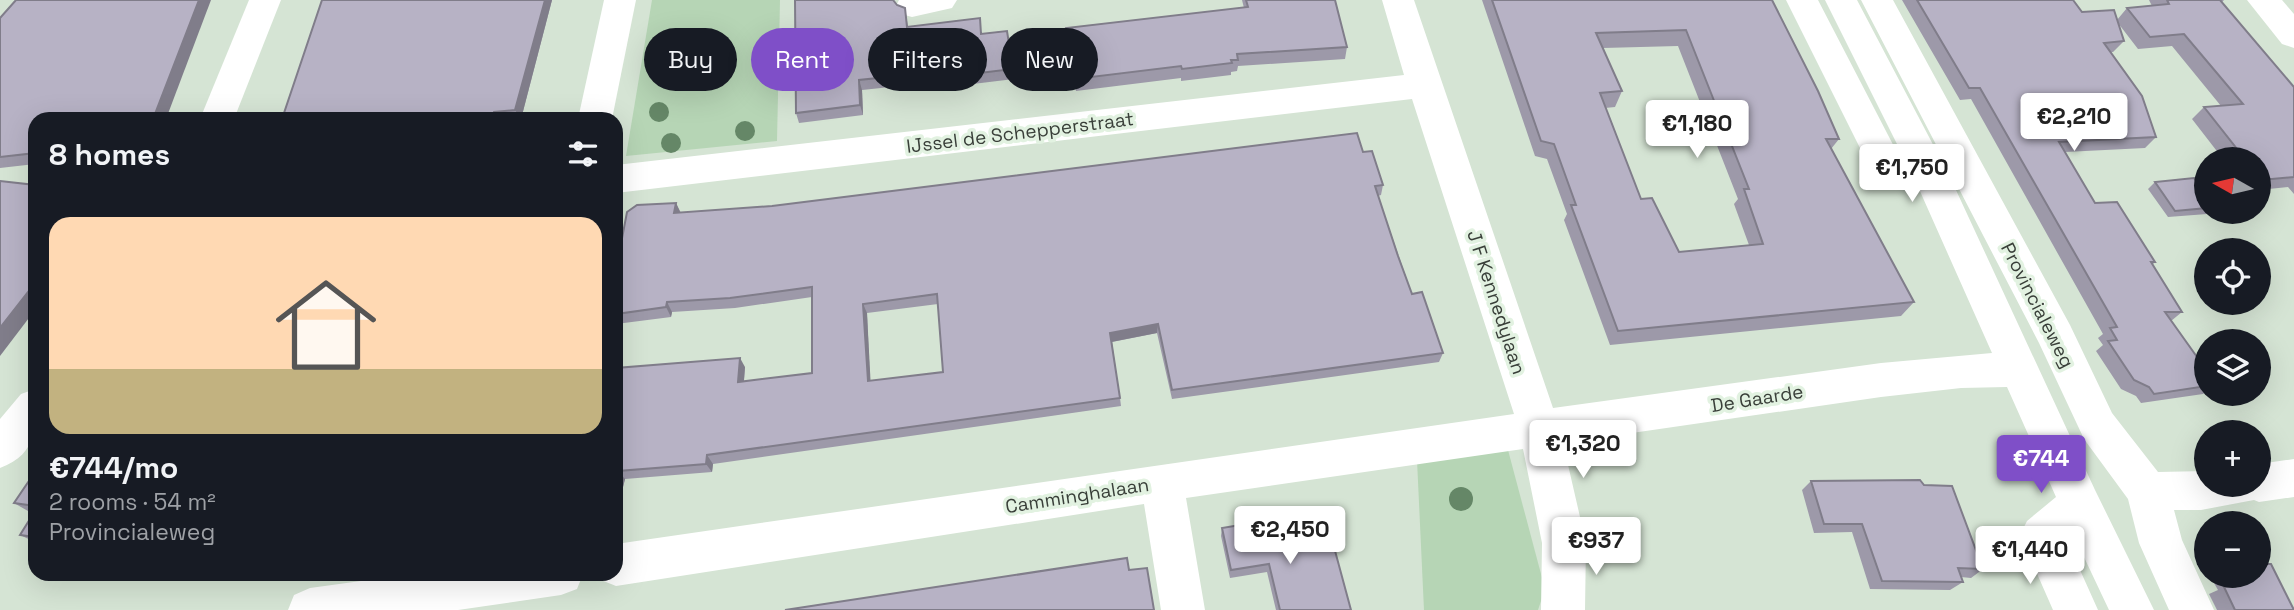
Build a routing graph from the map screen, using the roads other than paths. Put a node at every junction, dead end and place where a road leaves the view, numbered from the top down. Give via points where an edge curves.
1 (265, 0) edge
2 (620, 0) edge
3 (1398, 0) edge
4 (1802, 0) edge
5 (1841, 0) edge
6 (1877, 0) edge
7 (2263, 0) edge
8 (2294, 36) edge
9 (1424, 85) junction
10 (220, 112) edge
11 (596, 112) edge
12 (1931, 175) junction
13 (623, 177) edge
14 (2020, 370) junction
15 (28, 415) edge
16 (1540, 430) junction
17 (0, 449) edge
18 (2294, 478) edge
19 (2271, 481) edge
20 (1162, 482) junction
21 (2147, 491) junction
22 (2194, 491) edge
23 (2080, 504) junction
24 (623, 564) edge
25 (489, 581) edge
26 (310, 610) edge
27 (1183, 610) edge
28 (1563, 610) edge
29 (2076, 610) edge
30 (2132, 610) edge
31 (2192, 610) edge

1 - 10 street
2 - 11 street
3 - 9 street, J F Kennedylaan
4 - 12 street via 1892,176
5 - 12 street, Provincialeweg
6 - 21 street, Provincialeweg via 2098,426
7 - 8 street
9 - 13 street, IJssel de Schepperstraat
9 - 16 street, J F Kennedylaan
12 - 14 street, Provincialeweg
14 - 16 street, De Gaarde via 1881,380
14 - 23 street, Provincialeweg
15 - 17 street
16 - 20 street, Camminghalaan
16 - 28 street, J F Kennedylaan via 1564,543
18 - 19 street
20 - 24 street, Camminghalaan
20 - 27 street
21 - 22 street
21 - 31 street, Provincialeweg via 2161,543
23 - 29 street via 2042,535
23 - 30 street, Provincialeweg
25 - 26 street

